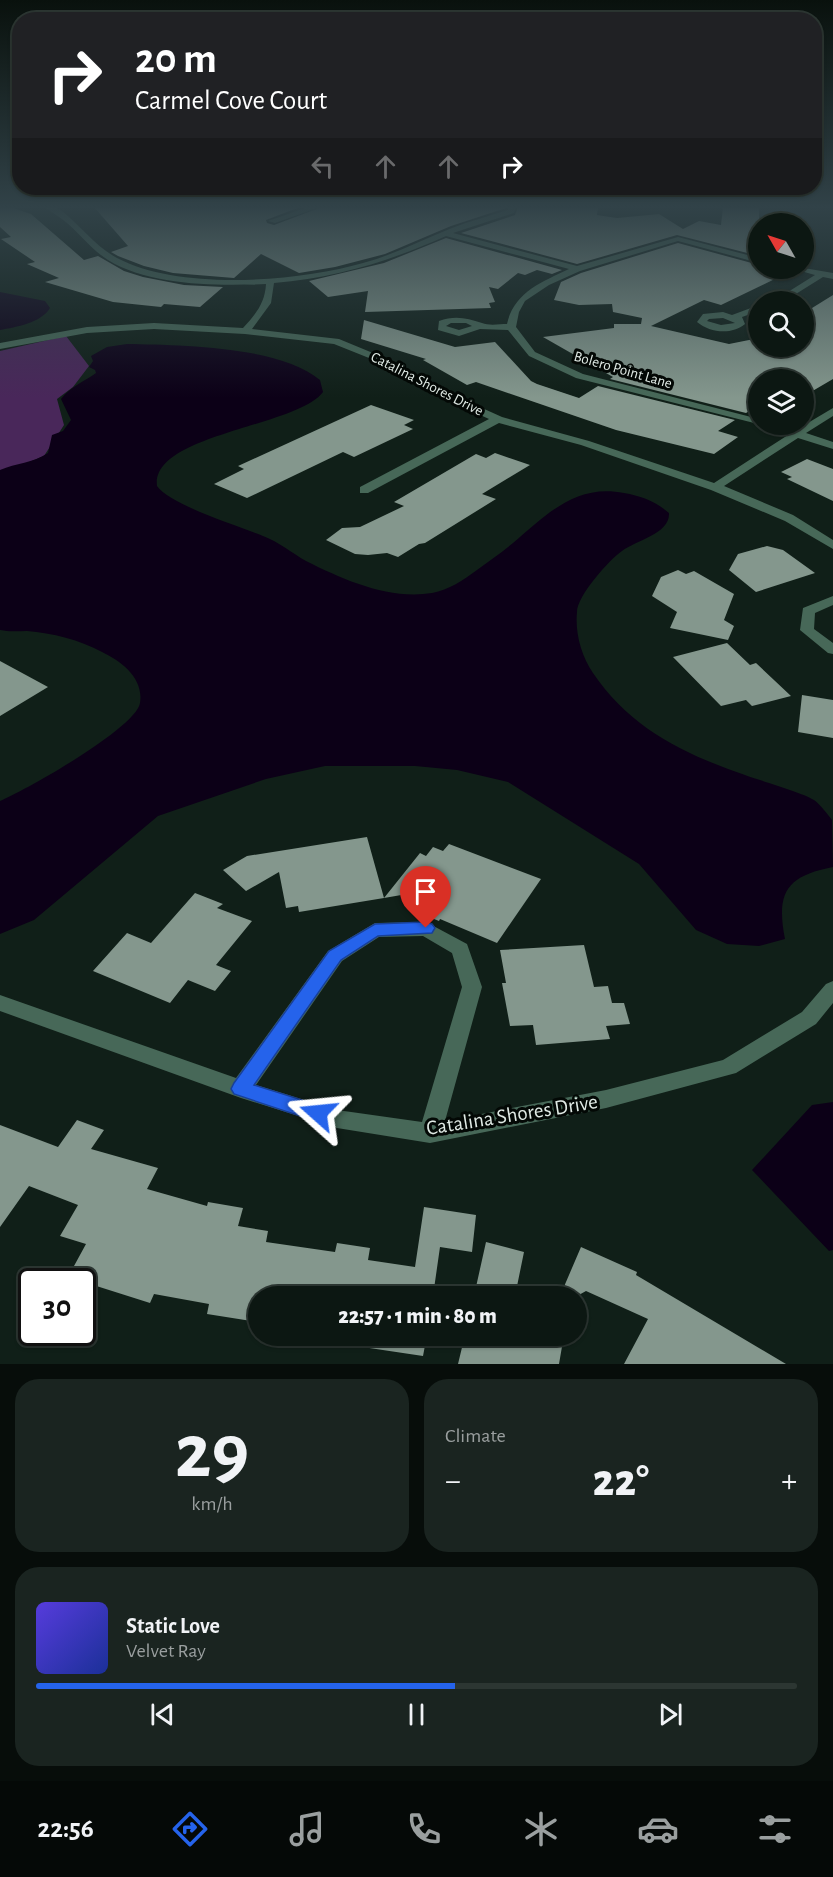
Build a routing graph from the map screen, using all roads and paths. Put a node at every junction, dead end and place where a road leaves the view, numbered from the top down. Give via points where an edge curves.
1 (149, 271) edge
2 (346, 271) edge
3 (574, 271) edge
4 (814, 272) edge
5 (821, 274) junction
6 (833, 276) edge
7 (270, 281) junction
8 (796, 291) edge
9 (748, 312) edge
10 (734, 317) dead end
11 (477, 326) dead end
12 (512, 327) junction
13 (245, 331) junction
14 (0, 346) edge
15 (833, 411) edge
16 (498, 419) junction
17 (748, 419) edge
18 (814, 423) edge
19 (794, 435) edge
20 (799, 435) edge
21 (833, 446) edge
22 (715, 486) junction
23 (364, 490) dead end
24 (833, 544) edge
25 (833, 600) edge
26 (833, 650) edge
27 (833, 989) edge
28 (0, 1003) edge
29 (241, 1089) junction
30 (430, 1133) junction

1 - 7 street via 189,279
2 - 7 street
3 - 12 street via 522,299 514,312
4 - 5 street
5 - 6 street
5 - 8 street
7 - 13 street via 270,295 263,312
9 - 10 street
11 - 12 street
12 - 17 street, Bolero Point Lane via 532,354 580,376
13 - 14 street, Catalina Shores Drive via 124,327
13 - 16 street, Catalina Shores Drive via 336,341
15 - 18 street
16 - 22 street, Catalina Shores Drive
16 - 23 street
19 - 22 street
20 - 21 street
22 - 24 street, Catalina Shores Drive via 789,518
25 - 26 street via 808,611 807,630
27 - 30 street, Catalina Shores Drive via 809,1018 729,1067 606,1099
28 - 29 street, Catalina Shores Drive
29 - 30 street, Catalina Shores Drive via 337,1119
29 - 30 street via 335,956 375,930 426,928 460,949 472,987

